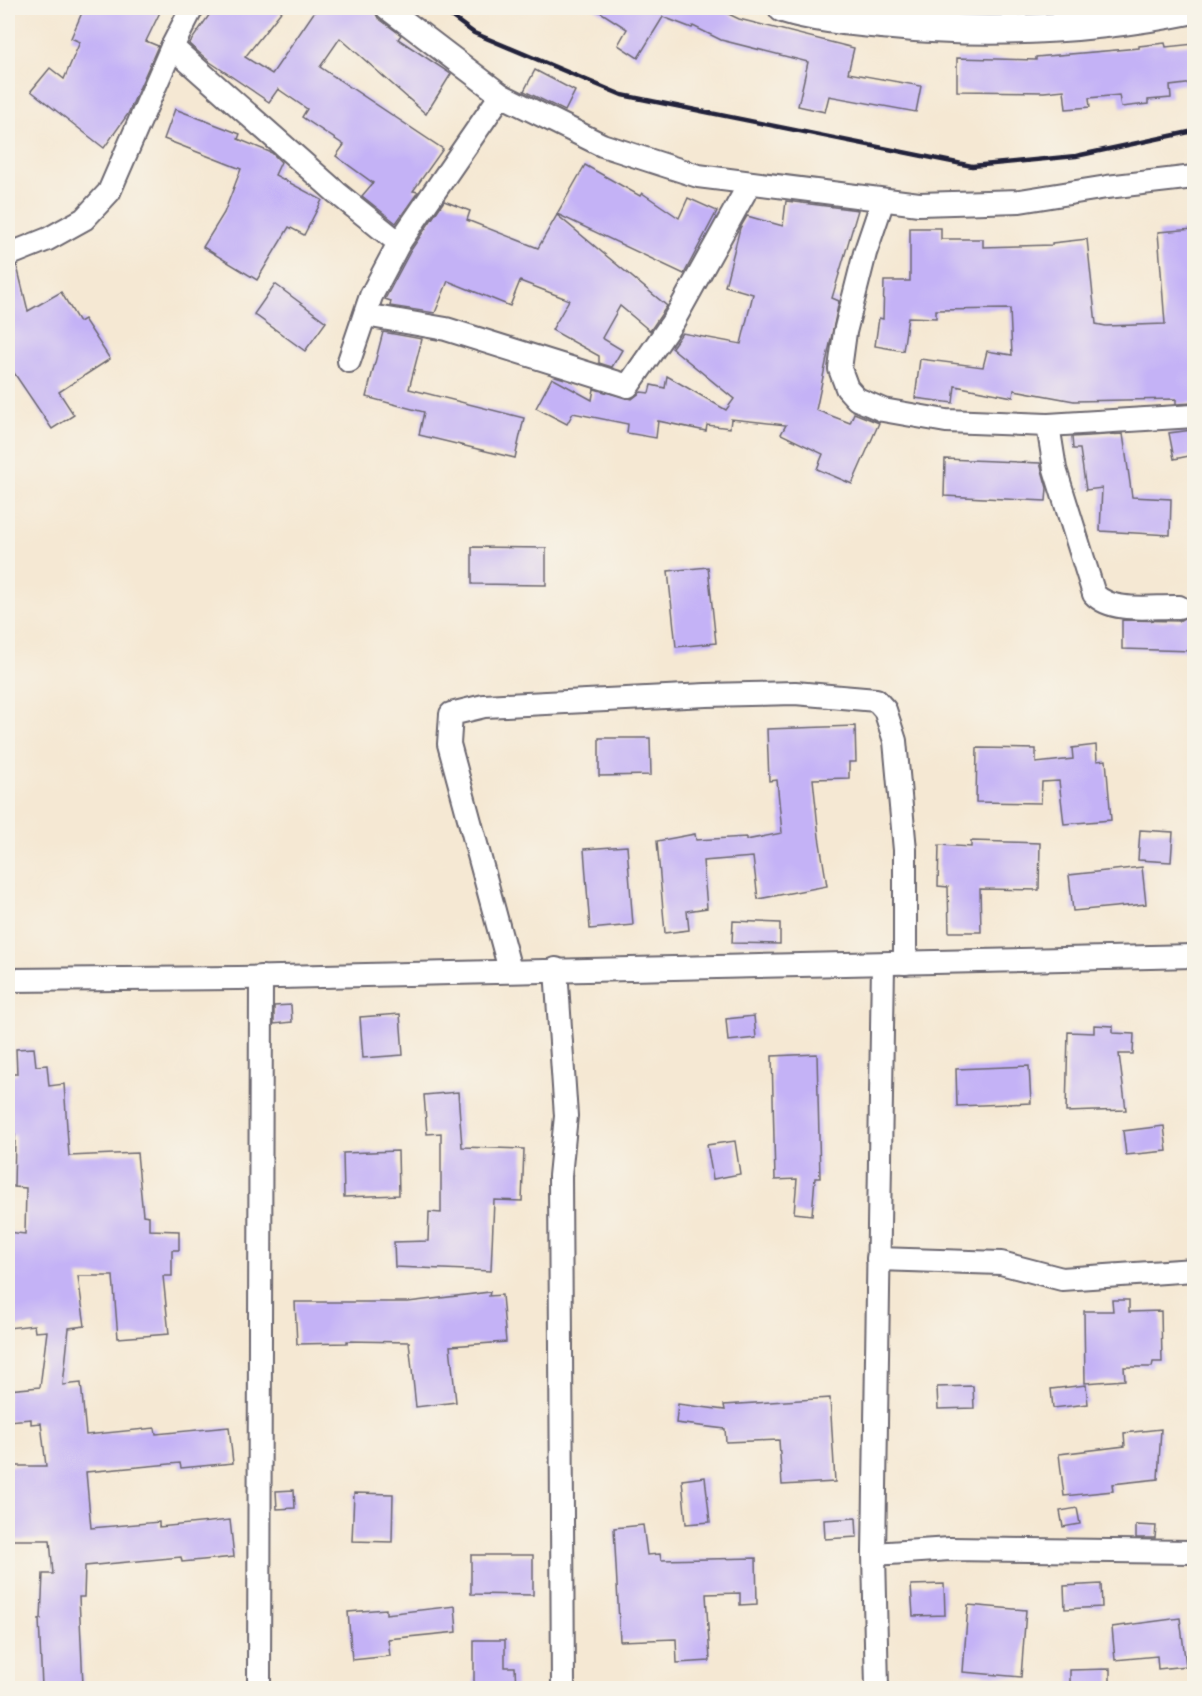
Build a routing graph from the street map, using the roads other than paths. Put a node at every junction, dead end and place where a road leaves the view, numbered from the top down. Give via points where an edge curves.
1 (192, 8) edge
2 (387, 8) edge
3 (783, 8) edge
4 (1194, 9) edge
5 (171, 47) junction
6 (501, 95) junction
7 (1194, 177) edge
8 (750, 183) junction
9 (883, 200) junction
10 (399, 243) junction
11 (8, 255) edge
12 (365, 315) junction
13 (349, 361) dead end
14 (1194, 416) edge
15 (1048, 425) junction
16 (1179, 607) dead end
17 (1194, 956) edge
18 (894, 964) junction
19 (556, 969) junction
20 (510, 970) junction
21 (261, 977) junction
22 (8, 980) edge
23 (878, 1259) junction
24 (1194, 1270) edge
25 (1194, 1552) edge
26 (874, 1554) junction
27 (259, 1689) edge
28 (563, 1689) edge
29 (877, 1689) edge

1 - 5 street
2 - 6 street
3 - 4 street via 928,29 1027,31
5 - 10 street via 337,194
5 - 11 street via 109,192 84,219
6 - 8 street via 602,145 698,176
6 - 10 street
7 - 9 street via 1020,201 919,204
8 - 9 street
8 - 12 street via 674,320 628,387 446,329
9 - 15 street via 845,332 840,369 847,387 857,399 883,410 946,421
10 - 12 street
12 - 13 street
14 - 15 street
15 - 16 street via 1055,469 1094,594 1102,603 1115,606
17 - 18 street
18 - 19 street
18 - 20 street via 905,850 895,741 885,710 876,700 843,695 706,694 484,706 451,714 449,744
18 - 23 street
19 - 20 street
19 - 28 street via 566,1116 560,1176
20 - 21 street
21 - 22 street
21 - 27 street
23 - 24 street via 1001,1263 1062,1279
23 - 26 street
25 - 26 street via 951,1549
26 - 29 street

